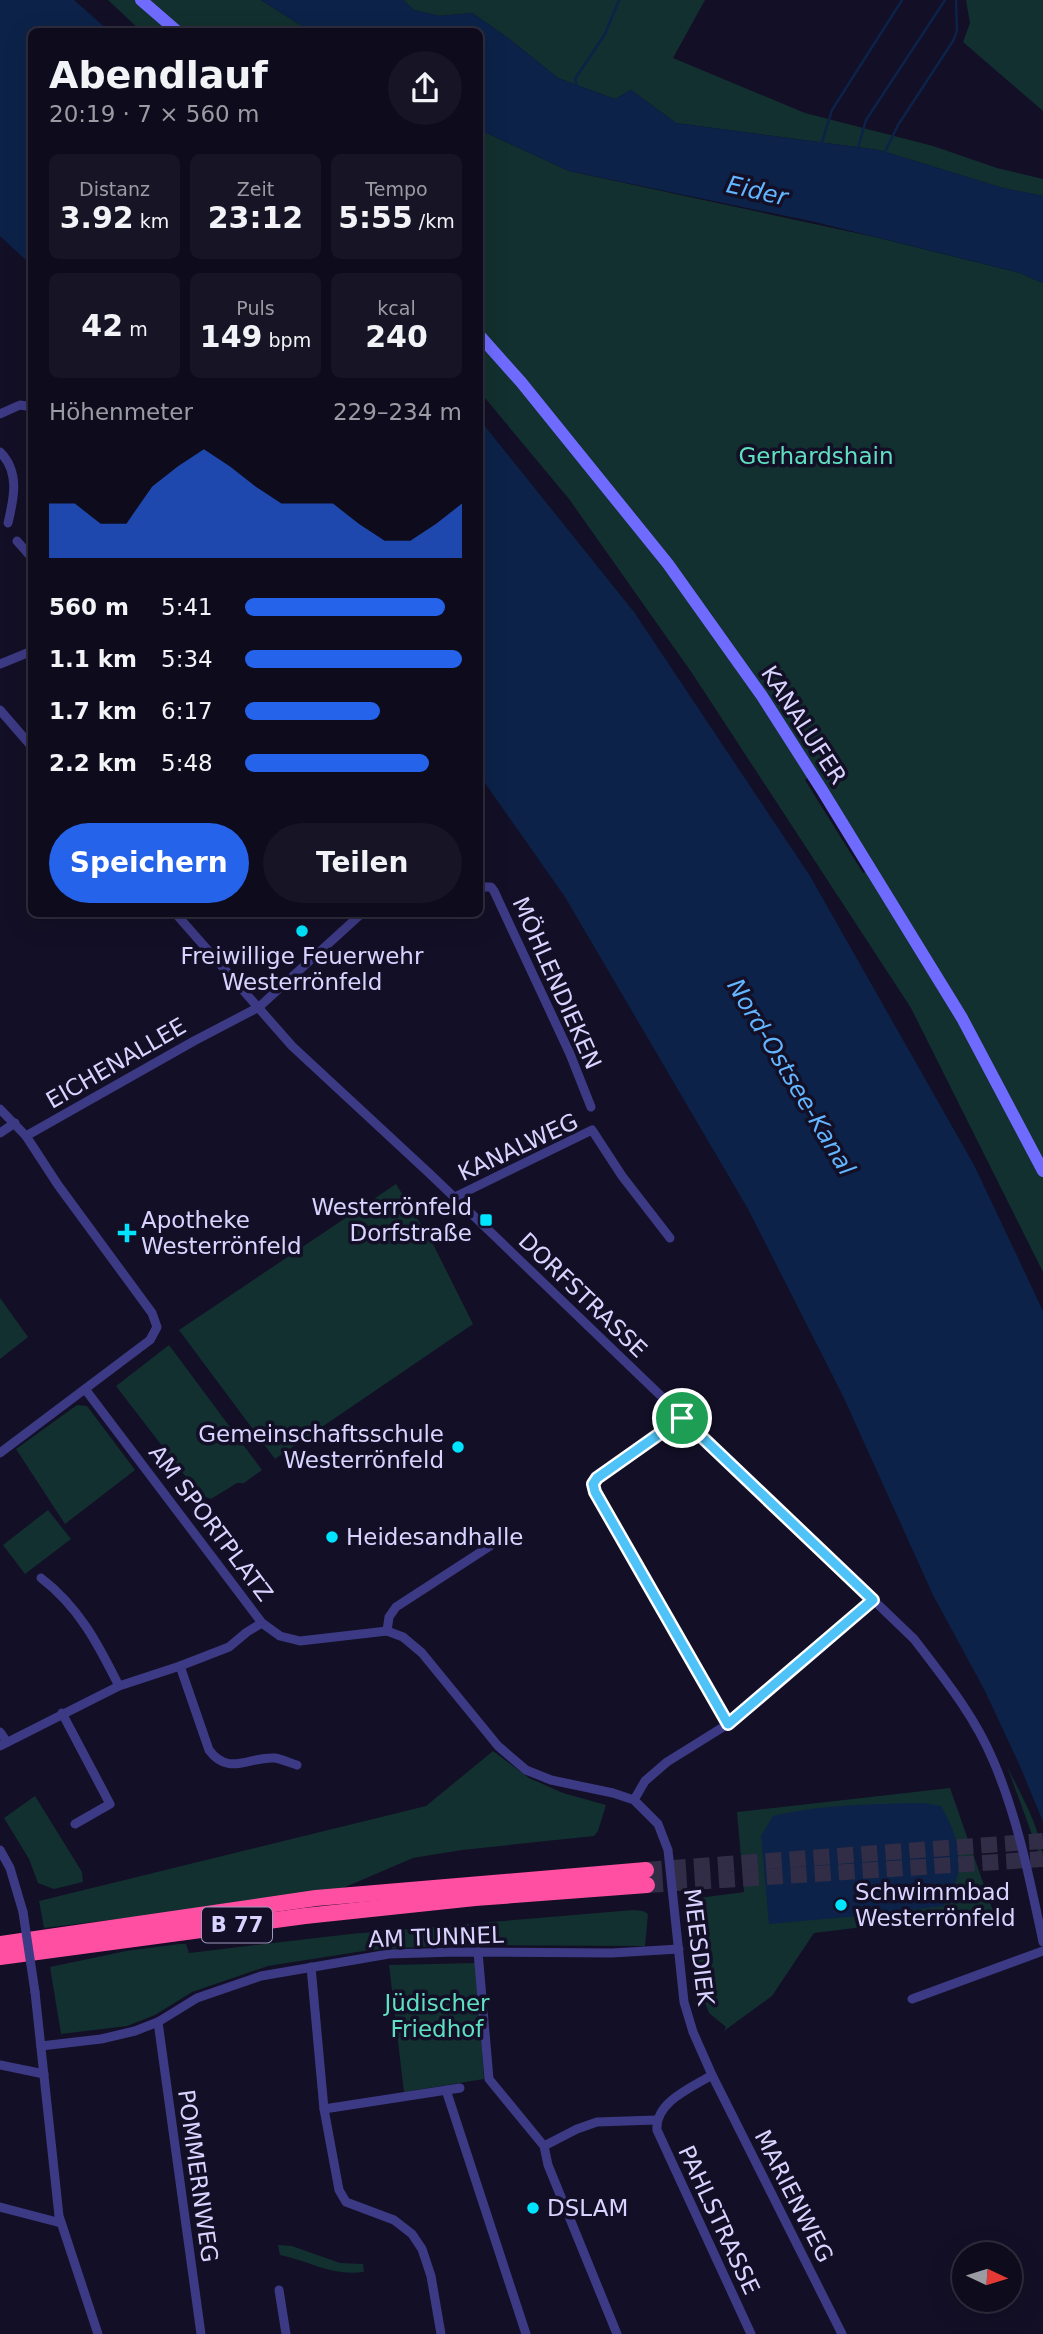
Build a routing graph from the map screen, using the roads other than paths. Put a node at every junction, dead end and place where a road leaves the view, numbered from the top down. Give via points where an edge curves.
1 (141, 0) edge
2 (173, 28) edge
3 (483, 339) edge
4 (28, 406) edge
5 (0, 414) edge
6 (0, 452) edge
7 (8, 523) dead end
8 (17, 541) dead end
9 (28, 553) edge
10 (28, 653) edge
11 (0, 664) edge
12 (0, 710) edge
13 (28, 742) edge
14 (483, 887) edge
15 (179, 917) edge
16 (355, 917) edge
17 (259, 1007) junction
18 (591, 1107) dead end
19 (0, 1109) edge
20 (15, 1123) junction
21 (0, 1133) edge
22 (26, 1136) junction
23 (1043, 1171) edge
24 (455, 1197) junction
25 (670, 1238) dead end
26 (85, 1389) junction
27 (682, 1418) junction
28 (0, 1453) edge
29 (490, 1546) dead end
30 (41, 1578) dead end
31 (873, 1600) junction
32 (262, 1622) junction
33 (387, 1631) junction
34 (180, 1666) junction
35 (119, 1686) junction
36 (62, 1713) junction
37 (728, 1724) junction
38 (0, 1732) edge
39 (3, 1744) edge
40 (297, 1765) dead end
41 (634, 1800) junction
42 (75, 1824) dead end
43 (0, 1850) edge
44 (1043, 1942) edge
45 (0, 1944) edge
46 (679, 1949) junction
47 (1043, 1951) edge
48 (478, 1952) junction
49 (0, 1957) edge
50 (311, 1966) junction
51 (912, 1999) dead end
52 (158, 2022) junction
53 (41, 2046) junction
54 (0, 2065) edge
55 (44, 2074) junction
56 (712, 2075) junction
57 (460, 2088) dead end
58 (446, 2090) junction
59 (324, 2109) junction
60 (656, 2120) junction
61 (544, 2146) junction
62 (0, 2207) edge
63 (61, 2223) junction
64 (279, 2290) dead end
65 (98, 2334) edge
66 (201, 2334) edge
67 (286, 2334) edge
68 (441, 2334) edge
69 (526, 2334) edge
70 (617, 2334) edge
71 (751, 2334) edge
72 (842, 2334) edge

1 - 2 street
3 - 23 street, KANALUFER via 668,564 762,696 962,1018
4 - 5 street
6 - 7 street via 13,475 16,493
8 - 9 street
10 - 11 street
12 - 13 street
14 - 18 street, MÖHLENDIEKEN via 494,891
15 - 17 street, DORFSTRASSE
16 - 17 street, EICHENALLEE
17 - 22 street, EICHENALLEE
17 - 24 street, DORFSTRASSE via 292,1046
19 - 20 street
20 - 21 street
20 - 22 street
22 - 26 street via 158,1327 150,1340
24 - 25 street, KANALWEG via 592,1130
24 - 27 street, DORFSTRASSE
26 - 28 street
26 - 32 street, AM SPORTPLATZ
27 - 31 street, DORFSTRASSE
27 - 37 street via 593,1484
29 - 33 street via 396,1607
30 - 35 street via 62,1594 97,1641
31 - 37 street
31 - 44 street, DORFSTRASSE via 905,1629 955,1691 993,1759 1016,1826
32 - 33 street, AM SPORTPLATZ via 280,1636 299,1641
32 - 34 street via 229,1647
33 - 41 street via 422,1653 498,1746 526,1770
34 - 35 street
34 - 40 street via 216,1760 227,1764 276,1758
35 - 36 street
36 - 39 street
36 - 42 street via 110,1804
37 - 41 street via 667,1762 645,1781
38 - 39 street
41 - 46 street, MEESDIEK via 658,1824 668,1850
43 - 53 street, bridge via 23,1912
45 - 49 highway, B 77 via 316,1898 647,1877
46 - 48 street, AM TUNNEL
46 - 56 street, MEESDIEK via 684,2002
47 - 51 street
48 - 50 street, AM TUNNEL via 389,1954
48 - 61 street via 489,2079
50 - 52 street, AM TUNNEL via 261,1976 197,1998
50 - 59 street
52 - 53 street, AM TUNNEL via 101,2039
52 - 66 street, POMMERNWEG
53 - 55 street
54 - 55 street
55 - 63 street
56 - 60 street via 662,2108
56 - 72 street, MARIENWEG
57 - 58 street
58 - 59 street
58 - 69 street
59 - 68 street via 339,2190 346,2202 394,2220 412,2234 430,2276
60 - 61 street via 597,2122
60 - 71 street, PAHLSTRASSE
61 - 70 street
62 - 63 street
63 - 65 street
64 - 67 street

